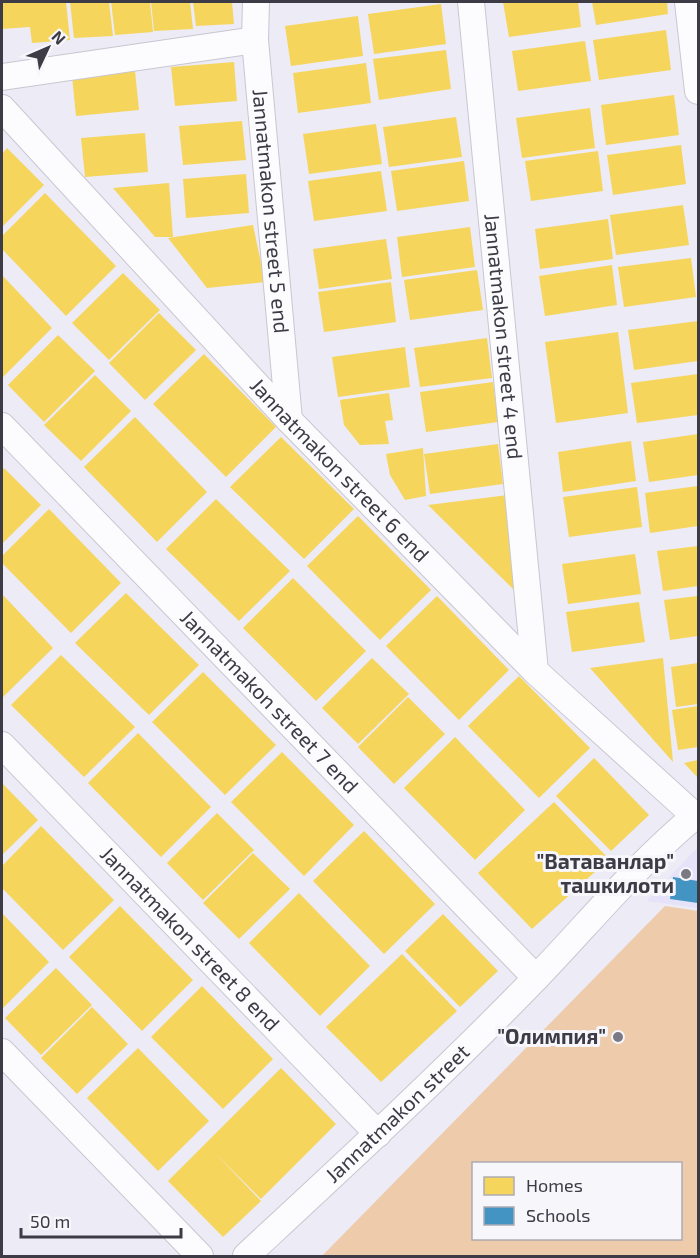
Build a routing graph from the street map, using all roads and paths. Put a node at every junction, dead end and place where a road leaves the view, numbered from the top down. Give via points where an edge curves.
1 (256, 2) edge
2 (471, 2) edge
3 (688, 2) edge
4 (255, 40) junction
5 (2, 76) edge
6 (699, 91) edge
7 (2, 108) edge
8 (289, 420) junction
9 (2, 426) edge
10 (535, 671) junction
11 (2, 745) edge
12 (697, 816) edge
13 (536, 978) junction
14 (2, 1053) edge
15 (378, 1134) junction
16 (200, 1257) edge
17 (246, 1257) edge

1 - 4 street, Jannatmakon street 5 end
2 - 10 street, Jannatmakon street 4 end
3 - 6 street
4 - 5 street
4 - 8 street, Jannatmakon street 5 end
7 - 8 street, Jannatmakon street 6 end
8 - 10 street, Jannatmakon street 6 end
9 - 13 street, Jannatmakon street 7 end
10 - 12 street, Jannatmakon street 6 end
11 - 15 street, Jannatmakon street 8 end
12 - 13 street, Jannatmakon street via 663,843
13 - 15 street, Jannatmakon street
14 - 16 street
15 - 17 street, Jannatmakon street

